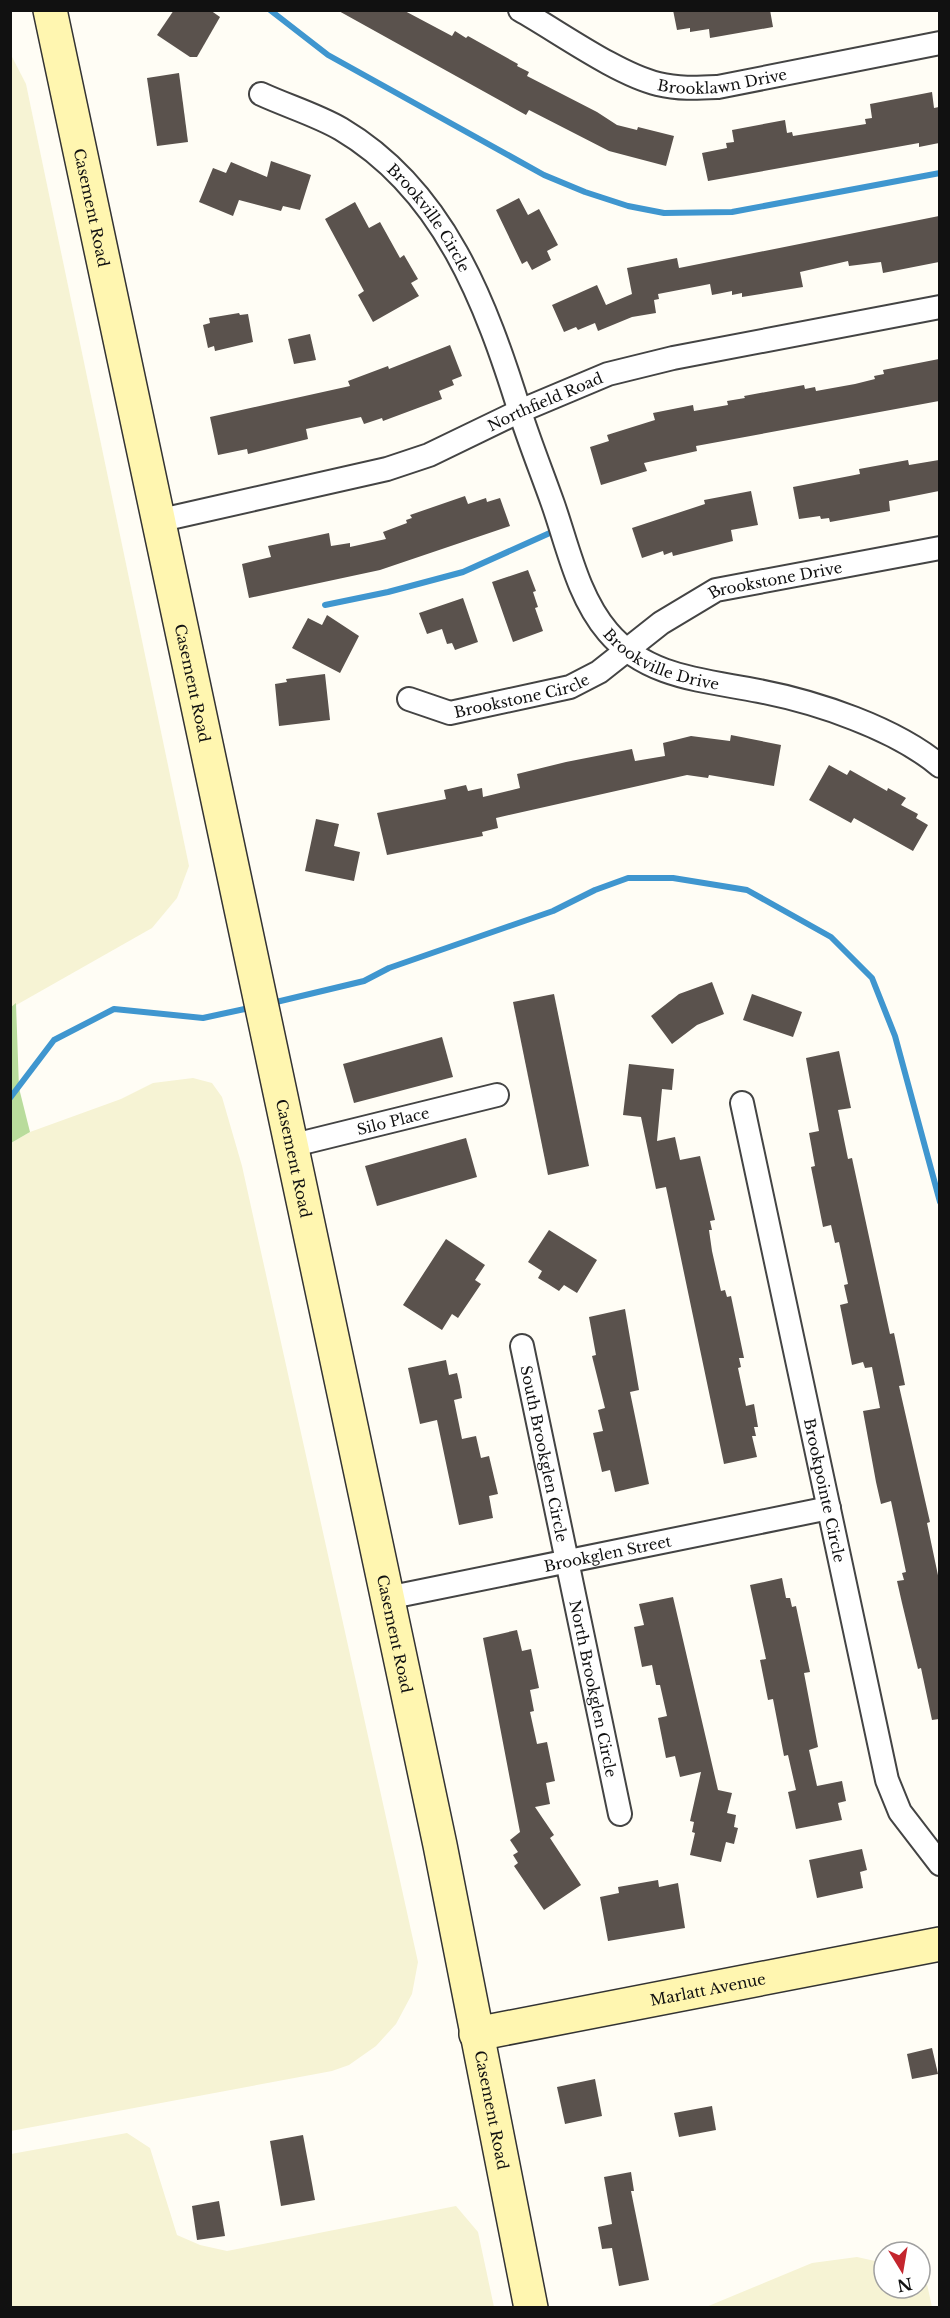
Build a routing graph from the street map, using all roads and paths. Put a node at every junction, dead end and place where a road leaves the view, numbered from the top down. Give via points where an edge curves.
1 (50, 10) edge
2 (520, 10) edge
3 (939, 43) edge
4 (261, 94) dead end
5 (939, 307) edge
6 (520, 411) junction
7 (157, 521) junction
8 (939, 548) edge
9 (627, 652) junction
10 (409, 699) dead end
11 (939, 766) edge
12 (497, 1095) dead end
13 (742, 1103) dead end
14 (290, 1146) junction
15 (522, 1346) dead end
16 (829, 1508) junction
17 (566, 1562) junction
18 (387, 1598) junction
19 (620, 1814) dead end
20 (939, 1864) edge
21 (939, 1944) edge
22 (476, 2034) junction
23 (531, 2307) edge

1 - 7 street, Casement Road
2 - 3 street, Brooklawn Drive via 636,76 686,88 718,87
4 - 6 street, Brookville Circle via 348,134 383,159 425,203 463,261 504,360
5 - 6 street, Northfield Road via 608,374
6 - 7 street, Northfield Road via 429,455 387,469
6 - 9 street, Brookville Drive via 582,587 607,632
7 - 14 street, Casement Road
8 - 9 street, Brookstone Drive via 716,590 661,623
9 - 10 street, Brookstone Circle via 570,687 531,696 450,713
9 - 11 street, Brookville Drive via 678,676 812,704 853,718
12 - 14 street, Silo Place
13 - 16 street, Brookpointe Circle
14 - 18 street, Casement Road
15 - 17 street, South Brookglen Circle
16 - 17 street, Brookglen Street
16 - 20 street, Brookpointe Circle via 887,1780 900,1812
17 - 18 street, Brookglen Street
17 - 19 street, North Brookglen Circle
18 - 22 street, Casement Road
21 - 22 street, Marlatt Avenue
22 - 23 street, Casement Road

